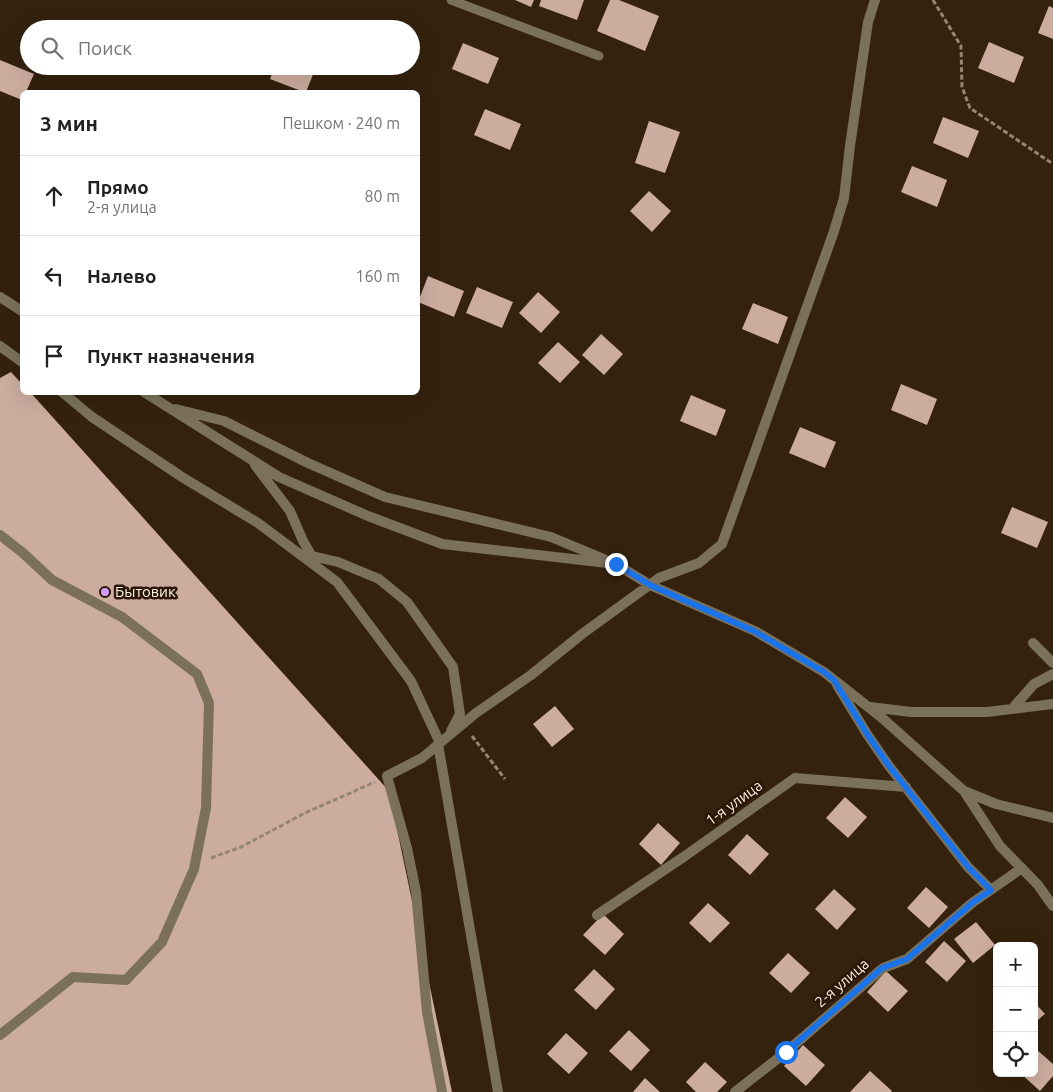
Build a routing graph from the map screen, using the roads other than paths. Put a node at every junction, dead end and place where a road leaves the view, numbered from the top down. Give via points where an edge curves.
1 (450, 0) edge
2 (875, 0) edge
3 (599, 56) dead end
4 (0, 297) edge
5 (20, 310) edge
6 (0, 346) edge
7 (20, 361) edge
8 (66, 395) edge
9 (149, 395) edge
10 (167, 407) junction
11 (251, 460) junction
12 (0, 535) edge
13 (312, 556) junction
14 (616, 564) junction
15 (320, 570) junction
16 (650, 585) junction
17 (1033, 643) dead end
18 (1053, 663) edge
19 (1053, 674) edge
20 (834, 680) junction
21 (1053, 704) edge
22 (869, 707) junction
23 (1012, 709) junction
24 (449, 736) junction
25 (439, 744) junction
26 (906, 787) junction
27 (964, 791) junction
28 (1053, 818) edge
29 (1022, 868) junction
30 (991, 890) junction
31 (1053, 906) edge
32 (597, 915) dead end
33 (0, 1035) edge
34 (442, 1092) edge
35 (498, 1092) edge
36 (735, 1092) edge

1 - 3 lane
2 - 16 street via 868,22 844,198 722,544 699,563 659,578
4 - 5 street
6 - 7 street
8 - 15 street via 92,417 182,477 258,523
9 - 10 street
10 - 11 street
10 - 14 street via 224,421 385,497 551,537
11 - 13 street via 290,512
11 - 14 street via 279,477 350,509 442,544
12 - 33 street via 52,580 122,617 197,674 210,703 206,808 195,864 162,942 126,980 73,977
13 - 15 street
13 - 24 street via 338,562 379,580 407,602 453,667 460,714
14 - 16 street
15 - 25 street via 337,582 410,681
16 - 20 street via 754,631
16 - 24 street
17 - 18 street
19 - 23 street via 1034,684
20 - 22 street
20 - 26 street via 867,734
21 - 23 street
22 - 23 street via 911,712
22 - 27 street
24 - 25 street
25 - 34 street via 422,758 387,776 416,892 427,1012
25 - 35 street
26 - 30 street via 968,867
26 - 32 street, 1-я улица via 795,778
27 - 28 street via 996,804
27 - 29 street via 1000,846
29 - 30 street, 2-я улица
29 - 31 street
30 - 36 street, 2-я улица via 907,959 882,968

